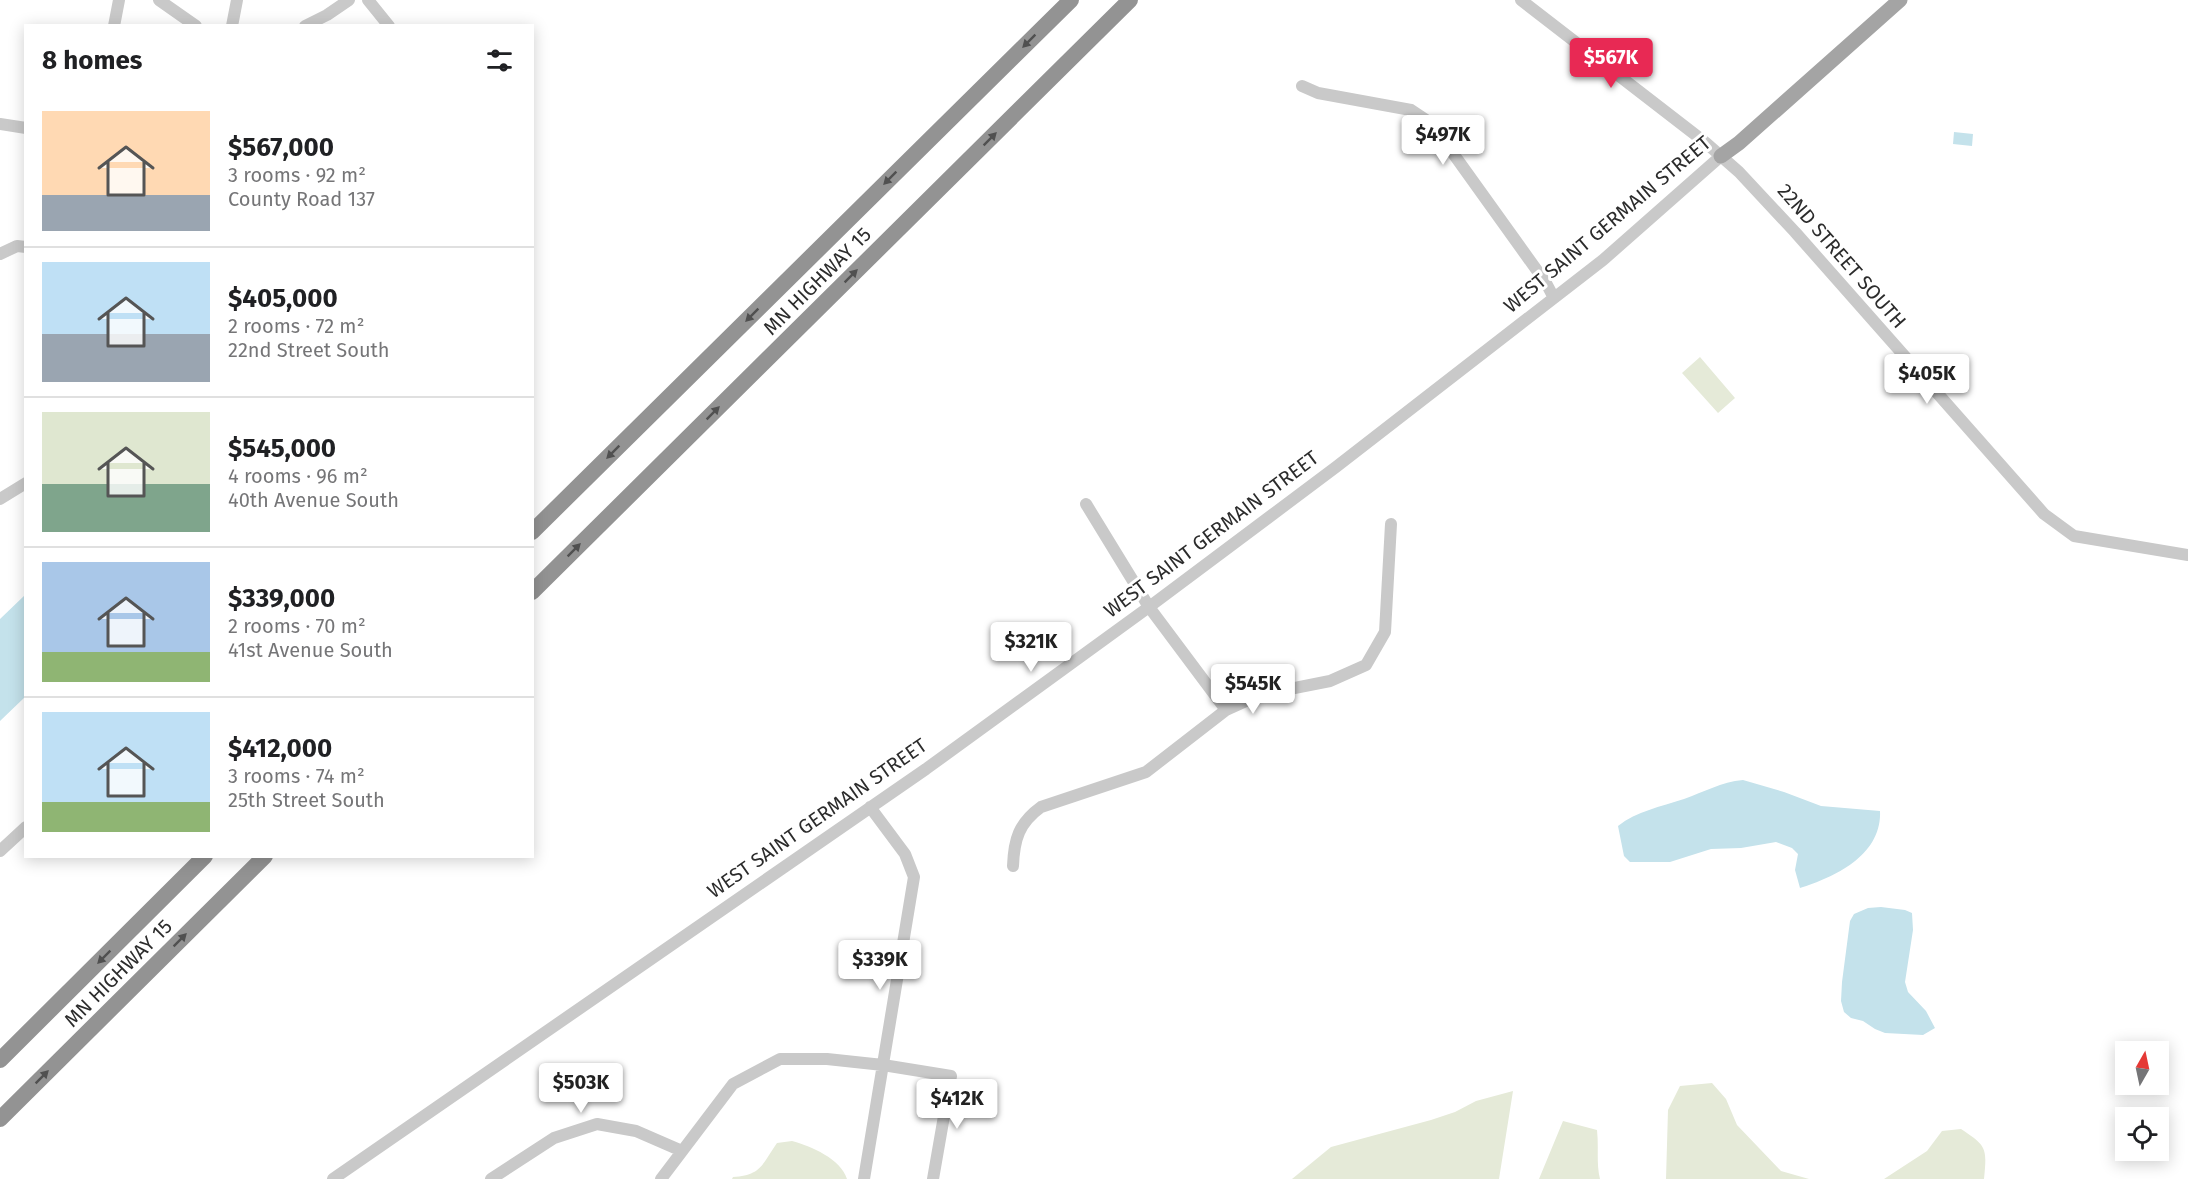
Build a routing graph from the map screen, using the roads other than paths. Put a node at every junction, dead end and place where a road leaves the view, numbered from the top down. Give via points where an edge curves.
1 (119, 0) edge
2 (159, 0) edge
3 (237, 0) edge
4 (349, 0) edge
5 (368, 0) edge
6 (1071, 0) edge
7 (1130, 0) edge
8 (1521, 0) edge
9 (1900, 0) edge
10 (114, 24) edge
11 (193, 24) edge
12 (232, 24) edge
13 (309, 24) edge
14 (387, 24) edge
15 (1302, 86) dead end
16 (0, 124) edge
17 (24, 128) edge
18 (1721, 156) junction
19 (24, 247) edge
20 (0, 254) edge
21 (1554, 298) junction
22 (24, 484) edge
23 (0, 499) edge
24 (1086, 504) dead end
25 (1391, 525) dead end
26 (534, 530) edge
27 (2188, 555) edge
28 (534, 590) edge
29 (1149, 607) junction
30 (1226, 710) junction
31 (870, 807) junction
32 (24, 829) edge
33 (0, 851) edge
34 (203, 858) edge
35 (263, 858) edge
36 (1013, 866) dead end
37 (0, 1060) edge
38 (883, 1065) junction
39 (0, 1119) edge
40 (682, 1151) junction
41 (333, 1179) edge
42 (491, 1179) edge
43 (661, 1179) edge
44 (864, 1179) edge
45 (933, 1179) edge

1 - 10 street
2 - 11 street
3 - 12 street
4 - 13 street
5 - 14 street
6 -> 26 highway, MN HIGHWAY 15
28 -> 7 highway, MN HIGHWAY 15
8 - 18 street, 22ND STREET SOUTH
9 - 18 main road, WEST SAINT GERMAIN STREET
15 - 21 street via 1318,93 1412,110 1432,124
16 - 17 street
18 - 21 street, WEST SAINT GERMAIN STREET
18 - 27 street, 22ND STREET SOUTH via 1779,214 2044,514 2074,536
19 - 20 street
21 - 29 street, WEST SAINT GERMAIN STREET
22 - 23 street
24 - 29 street
25 - 30 street via 1385,632 1366,665 1330,681 1259,695
29 - 30 street
29 - 31 street, WEST SAINT GERMAIN STREET
30 - 36 street via 1146,772 1041,807 1028,817 1014,843
31 - 38 street via 905,854 914,877
31 - 41 street, WEST SAINT GERMAIN STREET
32 - 33 street
34 -> 37 highway, MN HIGHWAY 15
39 -> 35 highway, MN HIGHWAY 15
38 - 40 street via 780,1059 733,1084
38 - 44 street
38 - 45 street via 951,1076
40 - 42 street via 636,1131 597,1124 554,1138
40 - 43 street

